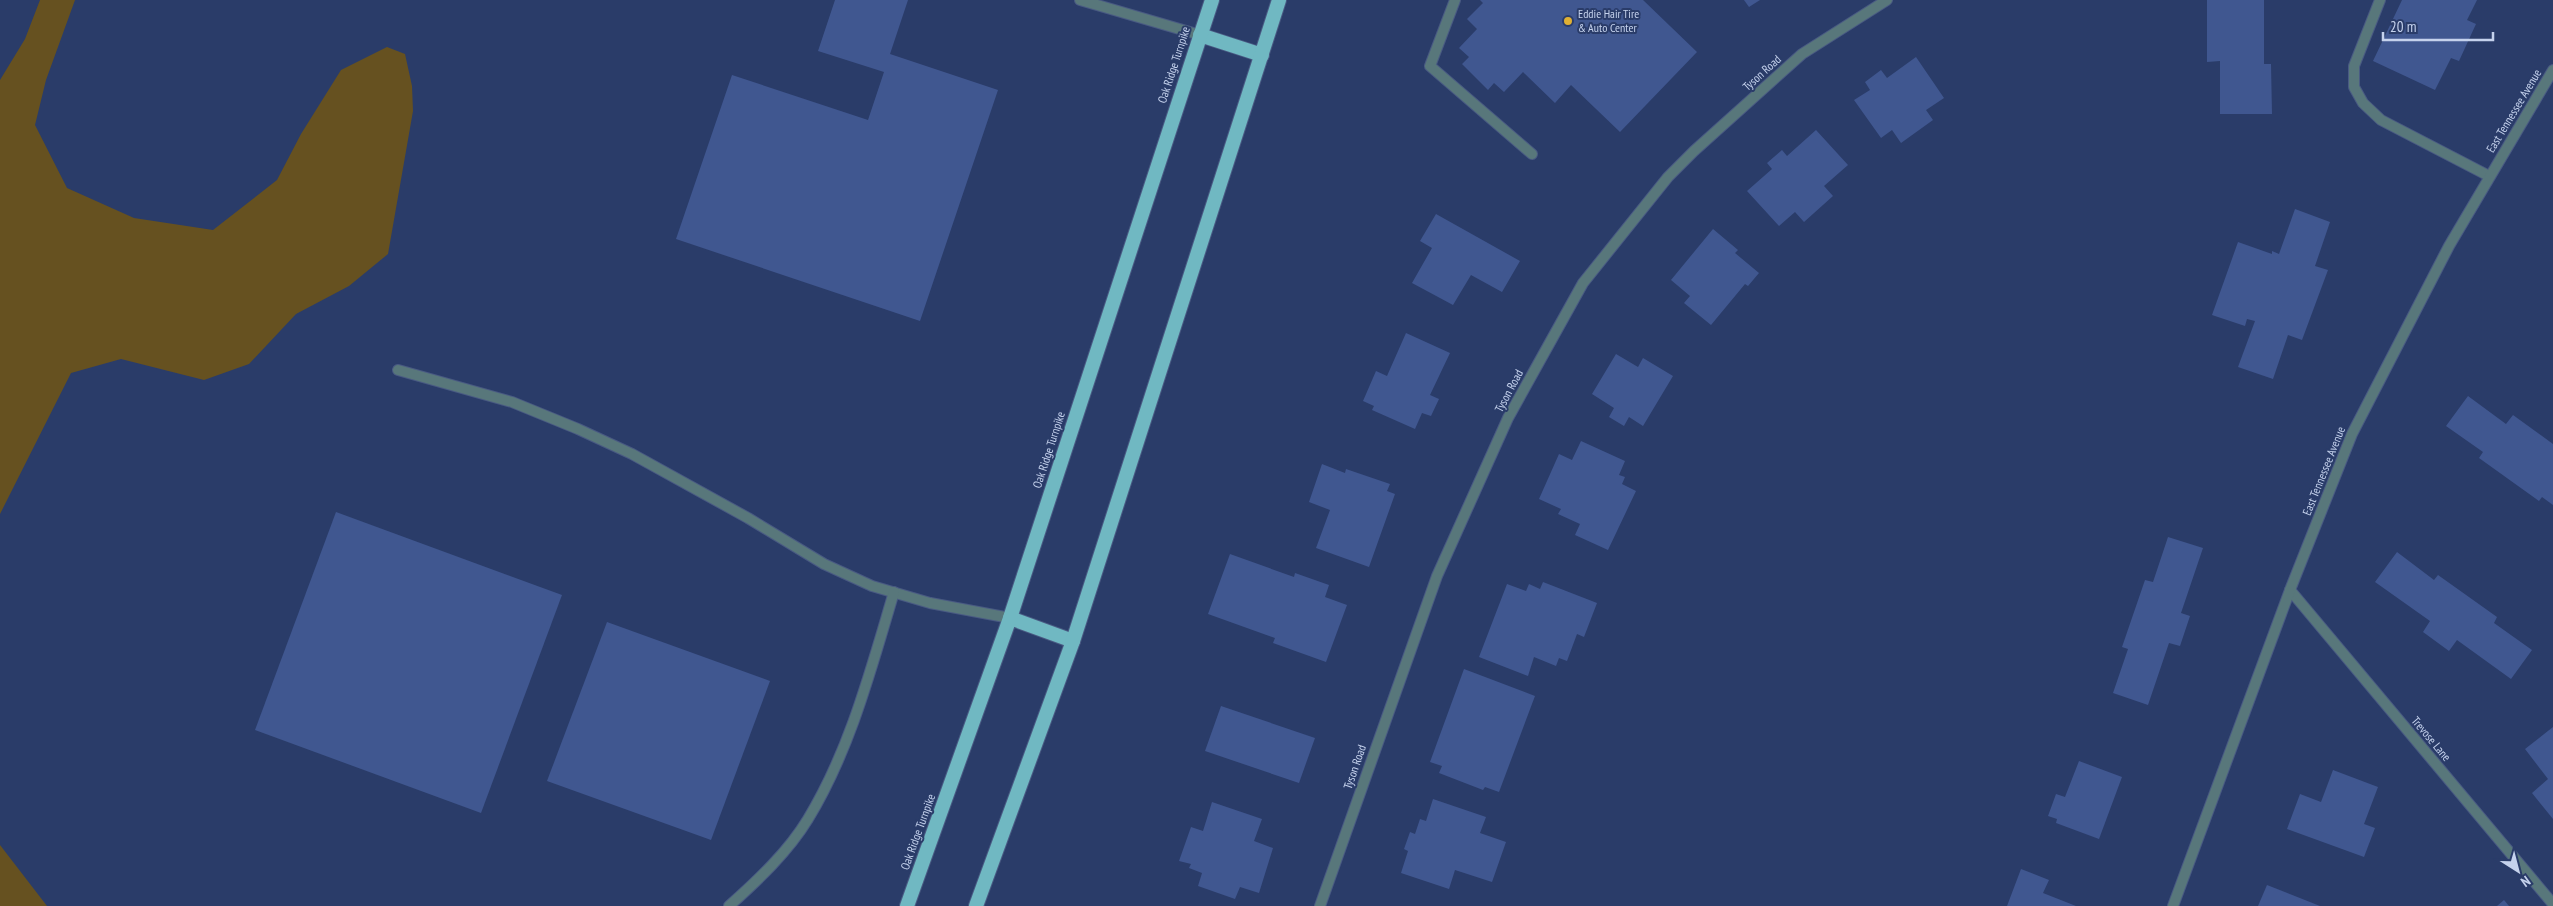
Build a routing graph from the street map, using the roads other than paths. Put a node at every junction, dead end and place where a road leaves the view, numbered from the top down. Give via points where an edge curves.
1 (1080, 0) edge
2 (1212, 0) edge
3 (1279, 0) edge
4 (1455, 0) edge
5 (1887, 0) edge
6 (2380, 0) edge
7 (1200, 35) junction
8 (1262, 55) junction
9 (2553, 70) edge
10 (1532, 154) dead end
11 (2490, 176) junction
12 (398, 370) dead end
13 (2290, 590) junction
14 (894, 592) junction
15 (1010, 618) junction
16 (1073, 641) junction
17 (2553, 904) edge
18 (729, 906) edge
19 (907, 906) edge
20 (976, 906) edge
21 (1320, 906) edge
22 (2174, 906) edge

1 - 7 street
2 - 7 highway, Oak Ridge Turnpike
3 - 8 highway
4 - 10 street via 1430,66
5 - 21 street, Tyson Road via 1802,54 1694,151 1668,177 1583,283 1508,418 1437,576
6 - 11 street via 2354,66 2354,87 2363,103 2381,120
7 - 8 highway
7 - 15 highway, Oak Ridge Turnpike
8 - 16 highway
9 - 11 street, East Tennessee Avenue
11 - 13 street, East Tennessee Avenue via 2448,246 2352,434
12 - 14 street via 512,402 578,429 666,472 824,564 872,586
13 - 17 street, Trevose Lane
13 - 22 street, East Tennessee Avenue
14 - 15 street via 930,603
14 - 18 street via 861,702 808,820 782,855
15 - 16 highway
15 - 19 highway, Oak Ridge Turnpike
16 - 20 highway

